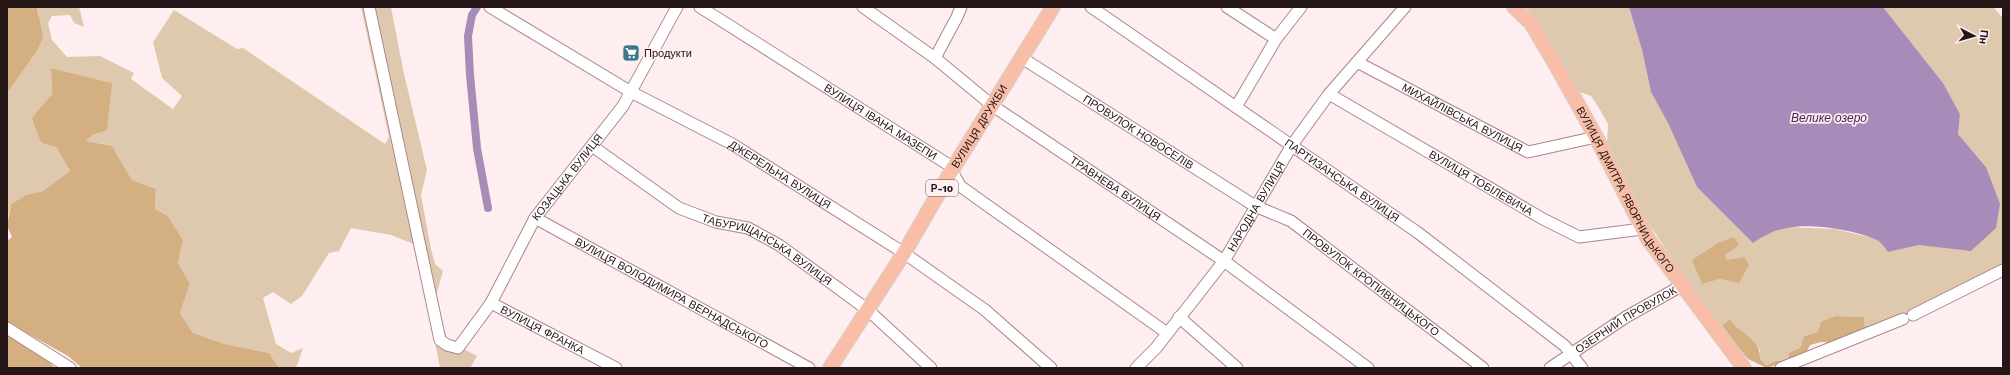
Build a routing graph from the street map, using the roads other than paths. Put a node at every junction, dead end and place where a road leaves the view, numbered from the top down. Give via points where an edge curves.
1 (369, 7) edge
2 (677, 7) edge
3 (700, 7) edge
4 (863, 7) edge
5 (961, 7) edge
6 (1053, 7) edge
7 (1091, 7) edge
8 (1228, 7) edge
9 (1301, 7) edge
10 (1405, 7) edge
11 (1514, 7) edge
12 (490, 8) edge
13 (1276, 39) junction
14 (935, 58) junction
15 (1022, 58) junction
16 (1357, 62) junction
17 (631, 92) junction
18 (1329, 94) junction
19 (993, 106) junction
20 (1236, 106) junction
21 (1596, 137) junction
22 (1292, 145) junction
23 (592, 146) junction
24 (952, 170) junction
25 (1255, 206) junction
26 (535, 218) junction
27 (1642, 229) junction
28 (904, 252) junction
29 (1224, 261) junction
30 (2003, 270) edge
31 (1681, 286) junction
32 (491, 303) junction
33 (868, 310) junction
34 (1179, 318) junction
35 (7, 328) edge
36 (1167, 333) junction
37 (1572, 353) junction
38 (1139, 367) edge
39 (70, 368) edge
40 (616, 368) edge
41 (809, 368) edge
42 (830, 368) edge
43 (931, 368) edge
44 (1051, 368) edge
45 (1237, 368) edge
46 (1368, 368) edge
47 (1483, 368) edge
48 (1550, 368) edge
49 (1582, 368) edge
50 (1744, 368) edge
51 (1781, 368) edge

1 - 32 street, КОЗАЦЬКА ВУЛИЦЯ via 440,340 458,348
2 - 17 street, КОЗАЦЬКА ВУЛИЦЯ
3 - 24 street, ВУЛИЦЯ ІВАНА МАЗЕПИ via 949,165
4 - 14 street, ТРАВНЕВА ВУЛИЦЯ
5 - 14 street
6 - 15 main road, ВУЛИЦЯ ДРУЖБИ / Р-10
7 - 20 street, ПАРТИЗАНСЬКА ВУЛИЦЯ
8 - 13 street
9 - 13 street
10 - 16 street, НАРОДНА ВУЛИЦЯ
11 - 21 main road, ВУЛИЦЯ ДМИТРА ЯВОРНИЦЬКОГО via 1531,23
12 - 17 street, ДЖЕРЕЛЬНА ВУЛИЦЯ
13 - 20 street
14 - 19 street, ТРАВНЕВА ВУЛИЦЯ
15 - 19 main road, ВУЛИЦЯ ДРУЖБИ / Р-10
15 - 25 street, ПРОВУЛОК НОВОСЕЛІВ
16 - 18 street, НАРОДНА ВУЛИЦЯ
16 - 21 street, МИХАЙЛІВСЬКА ВУЛИЦЯ via 1528,152
17 - 23 street, КОЗАЦЬКА ВУЛИЦЯ
17 - 28 street, ДЖЕРЕЛЬНА ВУЛИЦЯ via 732,144
18 - 22 street, НАРОДНА ВУЛИЦЯ
18 - 27 street, ВУЛИЦЯ ТОБІЛЕВИЧА via 1543,219 1579,237
19 - 24 main road, ВУЛИЦЯ ДРУЖБИ / Р-10
19 - 29 street, ТРАВНЕВА ВУЛИЦЯ
20 - 22 street, ПАРТИЗАНСЬКА ВУЛИЦЯ
21 - 27 main road, ВУЛИЦЯ ДМИТРА ЯВОРНИЦЬКОГО
22 - 25 street, НАРОДНА ВУЛИЦЯ
22 - 37 street, ПАРТИЗАНСЬКА ВУЛИЦЯ via 1417,232
23 - 26 street, КОЗАЦЬКА ВУЛИЦЯ
23 - 33 street, ТАБУРИЩАНСЬКА ВУЛИЦЯ via 679,208 716,222 748,228 779,245
24 - 28 main road, ВУЛИЦЯ ДРУЖБИ / Р-10
24 - 36 street, ВУЛИЦЯ ІВАНА МАЗЕПИ via 960,186
25 - 29 street, НАРОДНА ВУЛИЦЯ
25 - 47 street, ПРОВУЛОК КРОПИВНИЦЬКОГО via 1291,221
26 - 32 street, КОЗАЦЬКА ВУЛИЦЯ
26 - 41 street, ВУЛИЦЯ ВОЛОДИМИРА ВЕРНАДСЬКОГО
27 - 31 main road, ВУЛИЦЯ ДМИТРА ЯВОРНИЦЬКОГО
28 - 33 main road, ВУЛИЦЯ ДРУЖБИ / Р-10
28 - 44 street, ДЖЕРЕЛЬНА ВУЛИЦЯ via 985,310
29 - 34 street, НАРОДНА ВУЛИЦЯ
29 - 46 street, ТРАВНЕВА ВУЛИЦЯ
30 - 51 street via 1908,317
31 - 37 street, ОЗЕРНИЙ ПРОВУЛОК via 1626,317
31 - 50 main road, ВУЛИЦЯ ДМИТРА ЯВОРНИЦЬКОГО
32 - 40 street, ВУЛИЦЯ ФРАНКА
33 - 42 main road, ВУЛИЦЯ ДРУЖБИ / Р-10
33 - 43 street, ТАБУРИЩАНСЬКА ВУЛИЦЯ
34 - 36 street, НАРОДНА ВУЛИЦЯ
34 - 45 street
35 - 39 street
36 - 38 street, НАРОДНА ВУЛИЦЯ
37 - 48 street, ОЗЕРНИЙ ПРОВУЛОК
37 - 49 street, ПАРТИЗАНСЬКА ВУЛИЦЯ

